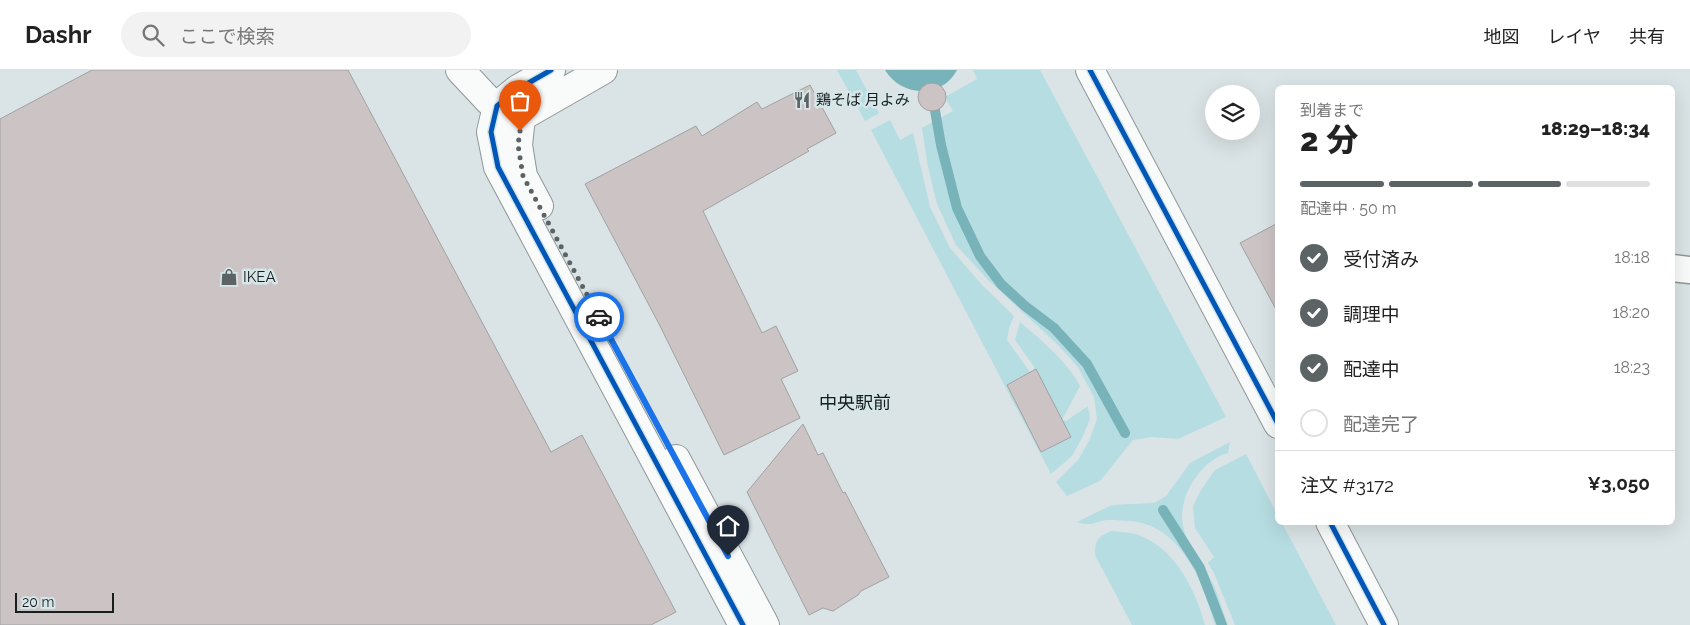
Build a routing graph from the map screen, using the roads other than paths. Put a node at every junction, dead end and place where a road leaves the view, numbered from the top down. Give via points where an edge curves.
1 (460, 70) edge
2 (550, 70) edge
3 (603, 70) edge
4 (1090, 70) edge
5 (509, 112) junction
6 (1675, 268) edge
7 (1690, 270) edge
8 (1274, 409) edge
9 (1332, 525) edge
10 (743, 625) edge
11 (765, 625) edge
12 (1384, 625) edge

1 - 5 street via 489,101
2 - 5 street via 518,89
3 - 5 street
4 - 8 street
5 - 10 street via 491,132 498,168
5 - 11 street via 523,176
6 - 7 street
9 - 12 street

